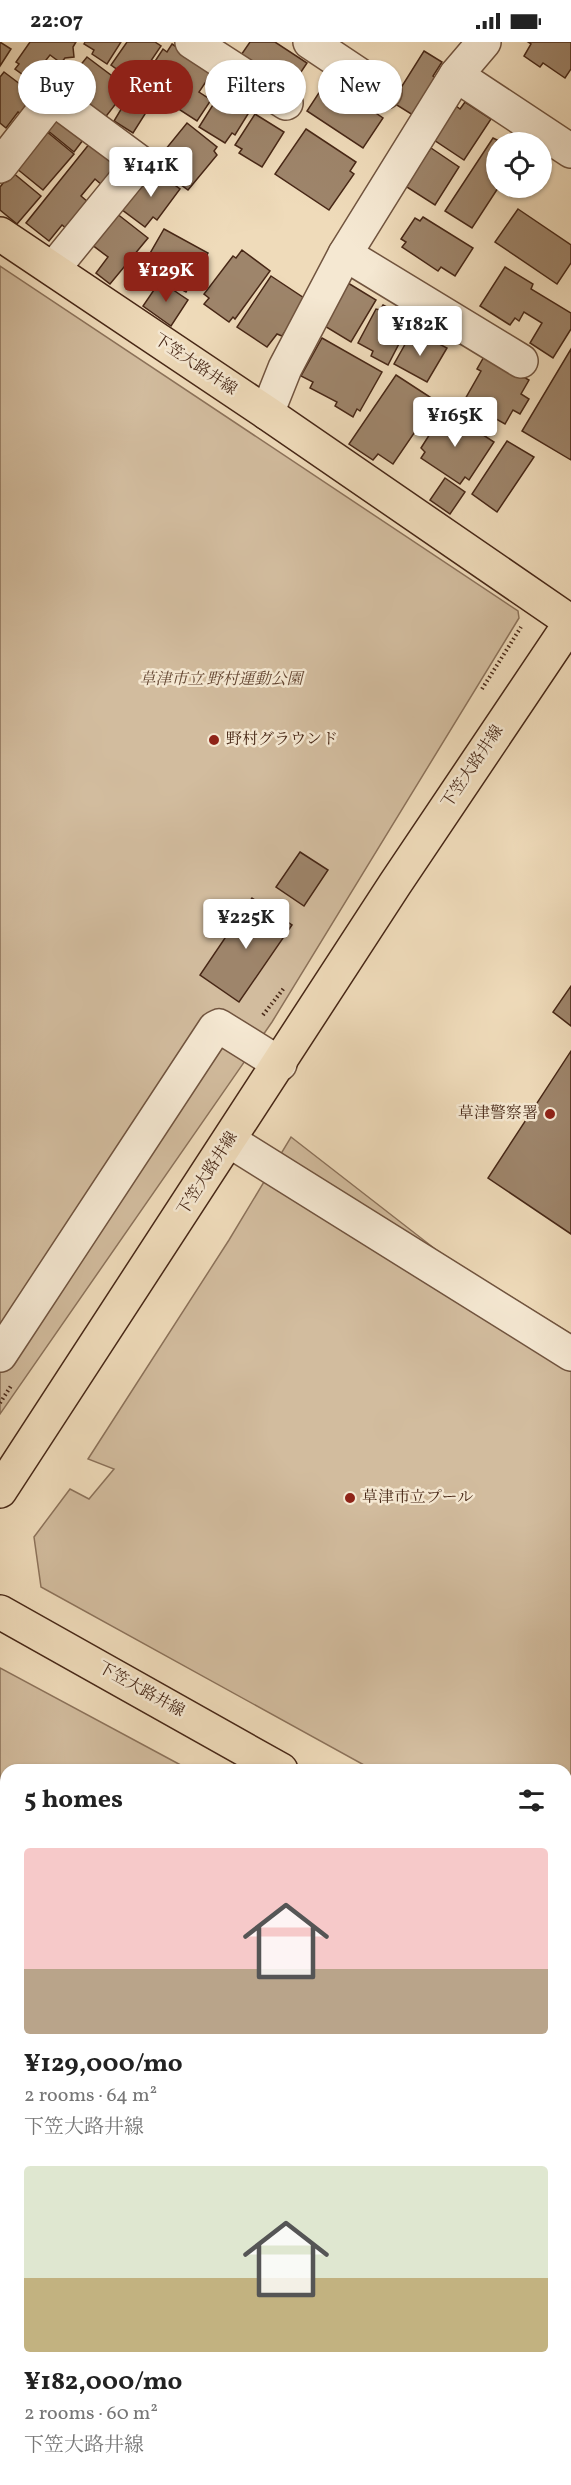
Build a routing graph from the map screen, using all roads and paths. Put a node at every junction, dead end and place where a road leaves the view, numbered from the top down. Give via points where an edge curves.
1 (192, 42) edge
2 (310, 42) edge
3 (484, 42) edge
4 (220, 60) edge
5 (337, 60) edge
6 (456, 75) junction
7 (571, 151) edge
8 (0, 166) edge
9 (0, 234) edge
10 (345, 254) junction
11 (53, 269) junction
12 (521, 362) dead end
13 (267, 412) junction
14 (571, 622) edge
15 (280, 1064) junction
16 (230, 1141) junction
17 (571, 1354) edge
18 (0, 1355) edge
19 (0, 1491) edge
20 (0, 1612) edge
21 (270, 1764) edge

1 - 4 street
2 - 5 street
3 - 6 street
6 - 7 street
6 - 10 street
8 - 11 street via 50,102 57,101 138,161
9 - 11 main road, 下笠大路井線
10 - 12 street
10 - 13 street via 285,368
11 - 13 main road, 下笠大路井線
13 - 14 main road, 下笠大路井線
14 - 15 main road, 下笠大路井線
15 - 16 main road, 下笠大路井線
15 - 18 street via 219,1026 215,1028
16 - 17 street
16 - 19 main road, 下笠大路井線
20 - 21 main road, 下笠大路井線

